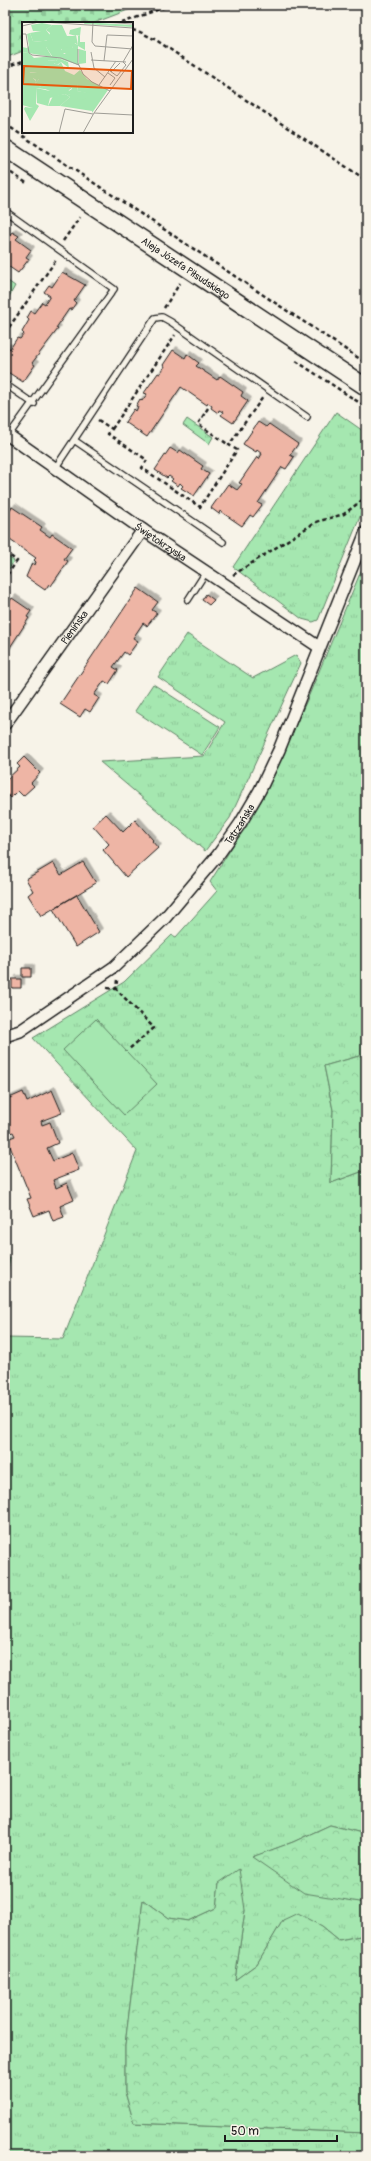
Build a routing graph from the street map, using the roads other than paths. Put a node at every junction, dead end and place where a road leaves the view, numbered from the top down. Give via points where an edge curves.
1 (5, 148) edge
2 (5, 211) edge
3 (5, 384) edge
4 (366, 387) edge
5 (34, 404) junction
6 (307, 417) dead end
7 (7, 434) edge
8 (74, 440) junction
9 (56, 467) junction
10 (143, 530) junction
11 (366, 532) edge
12 (223, 542) dead end
13 (206, 572) junction
14 (188, 600) dead end
15 (319, 647) junction
16 (5, 724) edge
17 (5, 1036) edge

1 - 4 main road, Aleja Józefa Piłsudskiego
2 - 5 lane via 114,289
3 - 5 lane
5 - 7 lane
6 - 8 lane via 162,317 154,318 146,329
7 - 9 street, Świętokrzyska
8 - 9 lane
8 - 12 lane
9 - 10 street, Świętokrzyska
10 - 13 street, Świętokrzyska
10 - 16 street, Pienińska
11 - 15 street, Tatrzańska
13 - 14 lane
13 - 15 street, Świętokrzyska
15 - 17 street, Tatrzańska via 279,750 260,790 218,855 164,918 114,967 20,1031

